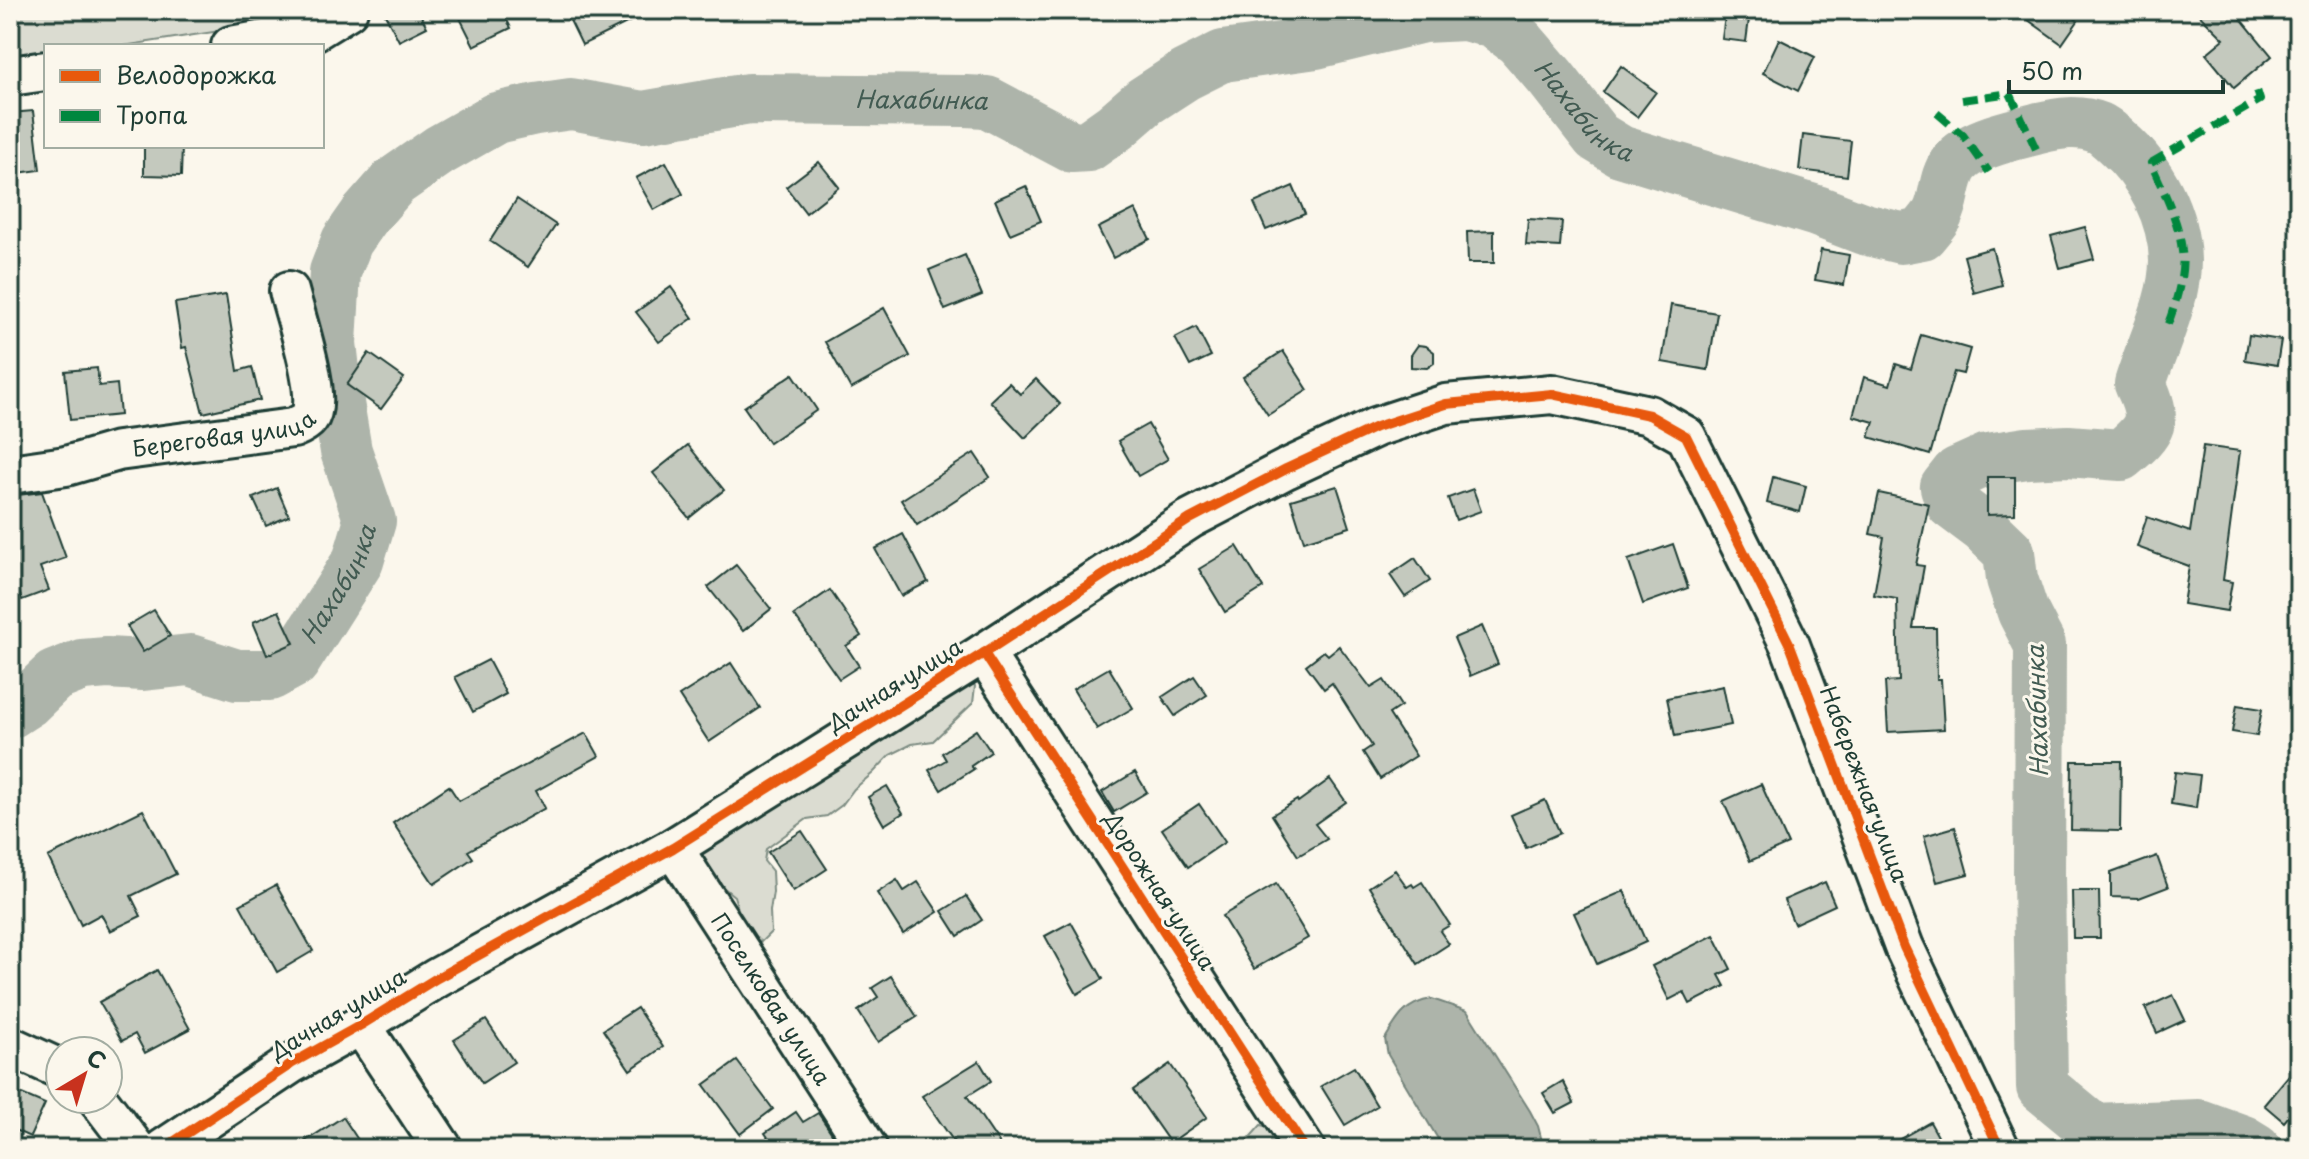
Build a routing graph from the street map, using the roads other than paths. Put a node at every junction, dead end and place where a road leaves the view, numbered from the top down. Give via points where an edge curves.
1 (348, 10) edge
2 (242, 44) edge
3 (44, 71) edge
4 (10, 76) edge
5 (289, 291) dead end
6 (1686, 436) joint
7 (10, 474) edge
8 (984, 653) junction
9 (673, 848) junction
10 (361, 1025) junction
11 (10, 1046) edge
12 (44, 1062) edge
13 (110, 1115) edge
14 (136, 1149) edge
15 (163, 1149) edge
16 (443, 1149) edge
17 (868, 1149) edge
18 (1305, 1149) edge
19 (2000, 1149) edge

1 - 2 street via 314,31
3 - 4 street
5 - 7 street, Береговая улица via 315,402 309,419 293,428 118,451
6 - 8 street, Дачная улица via 1649,415 1552,394 1446,404 1376,427 1190,519
6 - 19 street, Набережная улица via 1790,645 1904,947
8 - 9 street, Дачная улица
8 - 18 street, Дорожная улица
9 - 10 street, Дачная улица
9 - 17 street, Поселковая улица
10 - 15 street, Дачная улица via 291,1064
10 - 16 street
11 - 12 street
13 - 14 street

